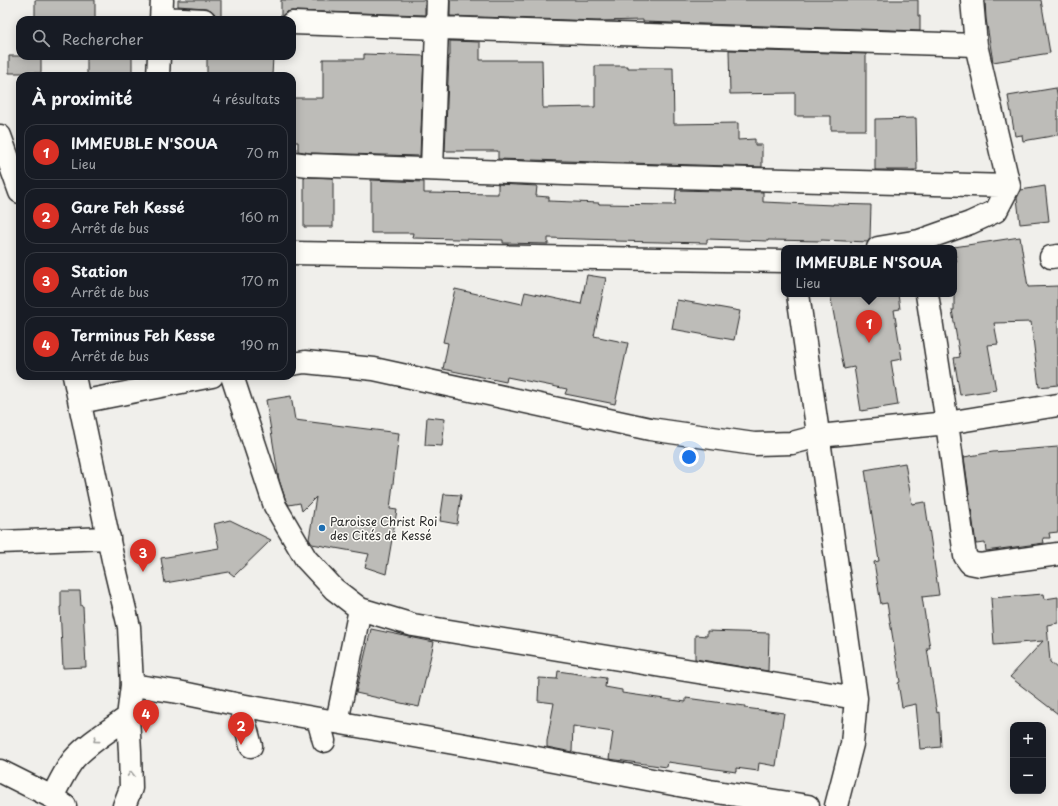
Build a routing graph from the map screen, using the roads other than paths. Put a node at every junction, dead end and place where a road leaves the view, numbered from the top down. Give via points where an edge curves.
1 (438, 0) edge
2 (972, 0) edge
3 (161, 13) edge
4 (179, 16) edge
5 (296, 23) edge
6 (437, 28) junction
7 (976, 45) junction
8 (159, 60) edge
9 (158, 72) edge
10 (0, 136) edge
11 (296, 163) edge
12 (432, 169) junction
13 (16, 181) edge
14 (1009, 186) junction
15 (919, 244) edge
16 (909, 245) edge
17 (296, 253) edge
18 (781, 262) edge
19 (798, 297) edge
20 (927, 297) edge
21 (296, 363) edge
22 (75, 380) edge
23 (192, 380) edge
24 (233, 380) edge
25 (80, 402) junction
26 (1058, 405) edge
27 (947, 422) junction
28 (819, 436) junction
29 (109, 538) junction
30 (0, 542) edge
31 (1058, 554) edge
32 (360, 609) junction
33 (132, 685) junction
34 (856, 698) junction
35 (240, 704) junction
36 (128, 717) junction
37 (327, 720) junction
38 (324, 741) dead end
39 (251, 746) dead end
40 (0, 771) edge
41 (709, 798) edge
42 (59, 802) edge
43 (124, 806) edge
44 (808, 806) edge
45 (836, 806) edge

1 - 6 street
2 - 7 street
3 - 4 street
5 - 6 street
6 - 7 street
6 - 12 street
7 - 14 street
8 - 9 street
10 - 13 street
11 - 12 street
12 - 14 street
14 - 15 street via 996,211
15 - 16 street
17 - 18 street
19 - 28 street
20 - 27 street
21 - 28 street via 305,362 374,369 650,429 754,444 792,443
22 - 25 street
23 - 25 street
24 - 32 street via 274,506 306,559 334,589
25 - 29 street
26 - 27 street
27 - 28 street
27 - 31 street via 965,556 970,563 980,565
28 - 34 street
29 - 30 street
29 - 33 street via 129,627
32 - 34 street via 413,625
32 - 37 street
33 - 35 street
33 - 36 street
34 - 45 street via 852,744
35 - 37 street
35 - 39 street
36 -> 42 street via 74,759 66,771
43 -> 36 street via 131,788
37 - 38 street
37 - 41 street via 516,754
40 - 42 street
41 - 44 street

